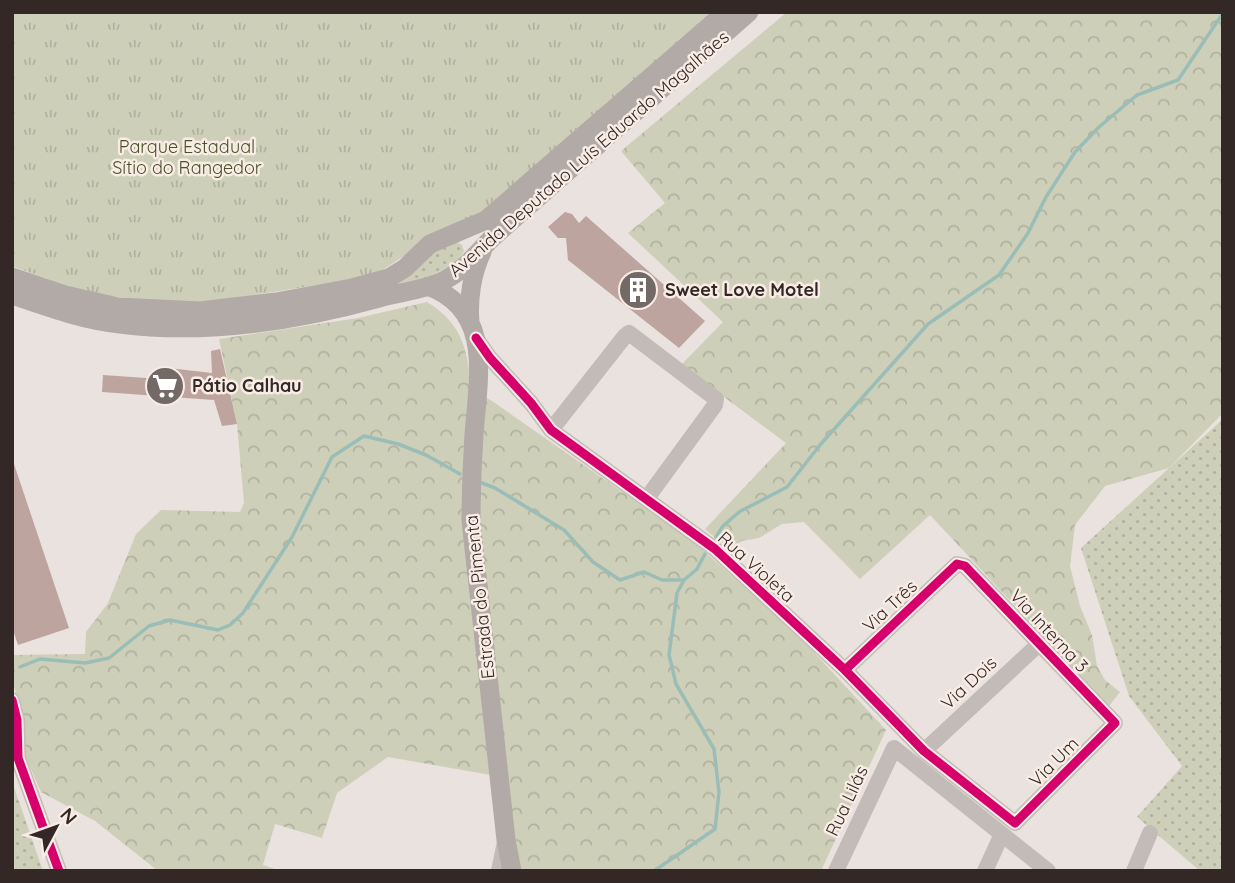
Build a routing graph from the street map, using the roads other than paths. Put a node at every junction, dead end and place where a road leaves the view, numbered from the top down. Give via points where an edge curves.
1 (726, 12) edge
2 (749, 12) edge
3 (452, 234) junction
4 (487, 243) junction
5 (466, 264) junction
6 (12, 276) edge
7 (428, 286) junction
8 (12, 295) edge
9 (473, 331) junction
10 (512, 379) junction
11 (478, 383) junction
12 (551, 430) junction
13 (647, 498) junction
14 (957, 564) joint
15 (1040, 643) junction
16 (845, 670) junction
17 (12, 699) edge
18 (1115, 723) joint
19 (924, 751) junction
20 (15, 757) edge
21 (1015, 823) joint
22 (1150, 833) dead end
23 (1003, 834) junction
24 (506, 840) junction
25 (59, 871) edge
26 (499, 871) edge
27 (512, 871) edge
28 (836, 871) edge
29 (985, 871) edge
30 (1048, 871) edge
31 (1134, 871) edge

1 - 3 main road, Avenida Deputado Luís Eduardo Magalhães via 486,220
2 - 4 main road, Avenida Deputado Luís Eduardo Magalhães
3 - 5 main road via 463,236 470,244
3 - 6 main road, Avenida Deputado Luís Eduardo Magalhães via 430,244 389,278 340,291 228,309 118,307
4 - 5 main road, Avenida Deputado Luís Eduardo Magalhães
4 - 9 main road, Estrada do Pimenta via 469,304
5 - 7 main road, Avenida Deputado Luís Eduardo Magalhães via 446,280
7 - 8 main road, Avenida Deputado Luís Eduardo Magalhães via 309,313 200,328 118,324
7 - 9 main road via 454,299
9 - 10 street, Rua Violeta via 490,358
9 - 11 main road, Estrada do Pimenta
10 - 11 street
10 - 12 street, Rua Violeta
11 - 24 main road, Estrada do Pimenta via 471,521
12 - 13 street, Rua Violeta
12 - 13 street via 625,336 633,335 716,399
13 - 16 street, Rua Violeta via 715,549
14 - 15 street, Via Interna 3 via 965,565
14 - 16 street, Via Três
15 - 18 street, Via Interna 3
15 - 19 street, Via Dois
16 - 19 street, Rua Violeta
17 - 20 street via 17,720
18 - 21 street, Via Um
19 - 21 street, Rua Violeta
20 - 25 street
22 - 31 street
23 - 28 street, Rua Lilás via 894,748
23 - 29 street
23 - 30 street
24 - 26 street
24 - 27 main road, Estrada do Pimenta

